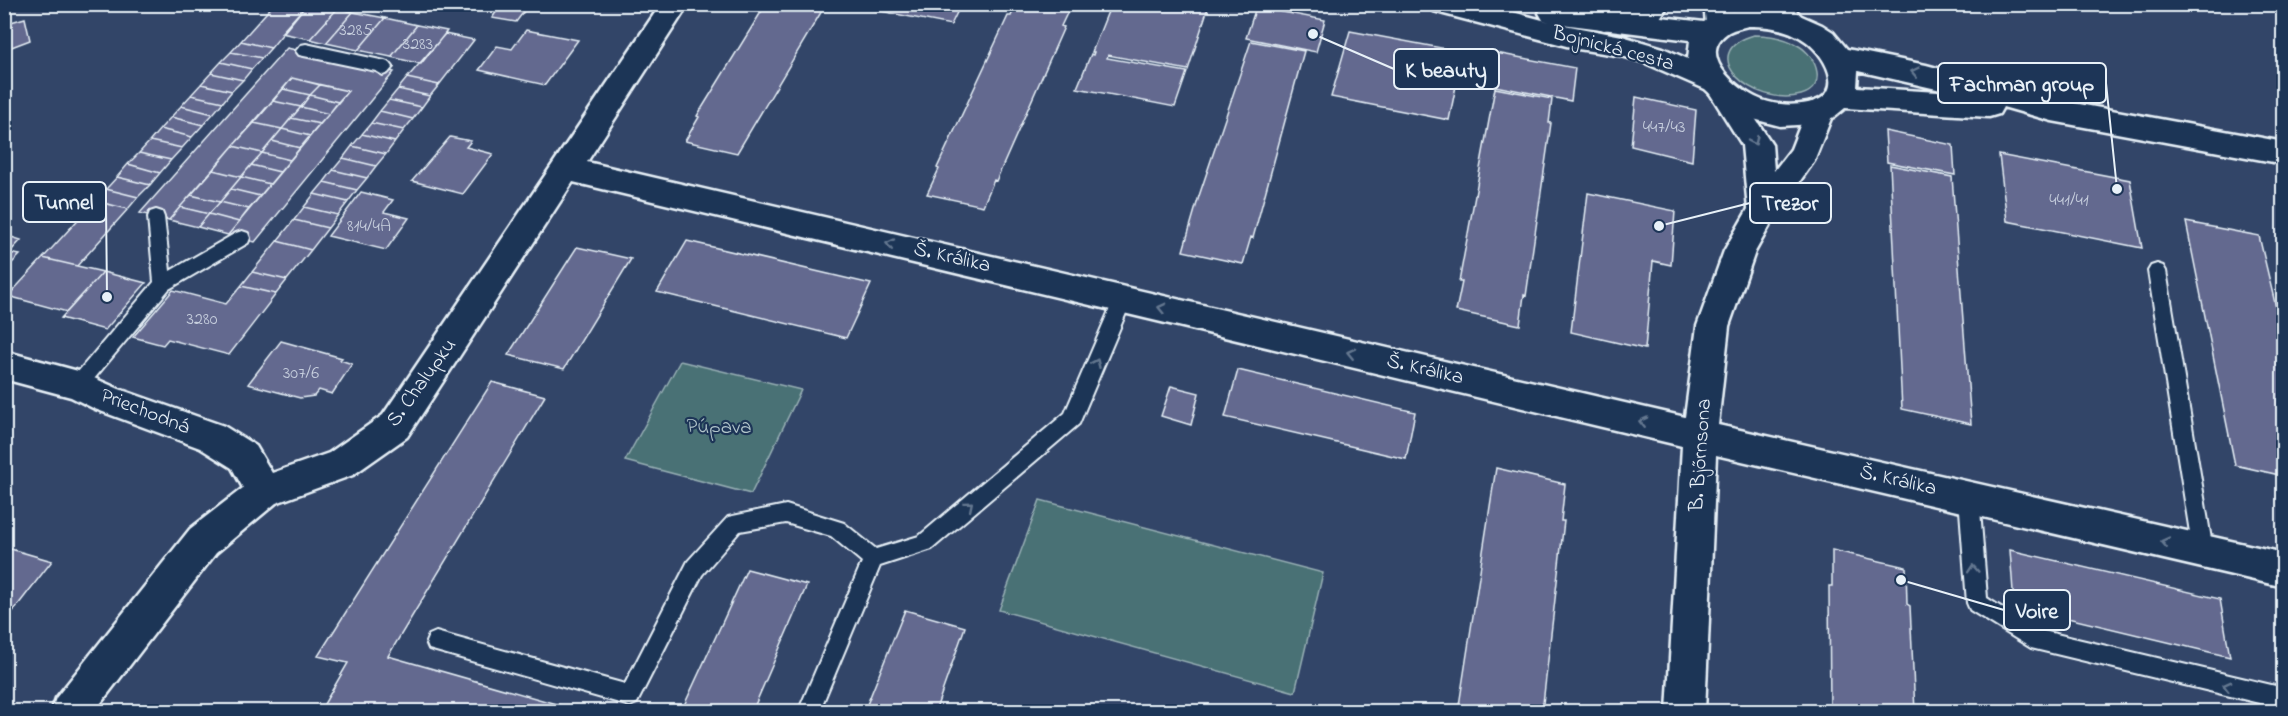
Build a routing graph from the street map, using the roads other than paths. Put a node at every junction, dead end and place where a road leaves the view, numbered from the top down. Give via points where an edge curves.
1 (676, 4) edge
2 (1444, 4) edge
3 (1484, 4) edge
4 (1656, 4) edge
5 (1784, 14) edge
6 (1604, 20) junction
7 (1716, 20) edge
8 (304, 51) dead end
9 (1838, 57) junction
10 (383, 69) dead end
11 (1717, 86) junction
12 (1829, 104) junction
13 (2052, 110) junction
14 (2283, 153) edge
15 (566, 169) junction
16 (1764, 209) junction
17 (156, 217) dead end
18 (242, 238) dead end
19 (2157, 271) dead end
20 (163, 284) junction
21 (1123, 299) junction
22 (4, 365) edge
23 (78, 385) junction
24 (1700, 435) junction
25 (264, 492) junction
26 (1969, 497) junction
27 (2202, 551) junction
28 (873, 559) junction
29 (2283, 570) edge
30 (436, 642) dead end
31 (2283, 699) edge
32 (70, 711) edge
33 (808, 711) edge
34 (1686, 711) edge

1 - 15 street, S. Chalupku
2 - 11 street, Bojnická cesta via 1653,55
3 - 6 street, Bojnická cesta
4 - 6 street via 1650,11
5 - 7 street, Bojnická cesta
5 - 9 street, Bojnická cesta via 1820,37
6 - 7 street, Bojnická cesta
7 - 11 street, Bojnická cesta via 1701,55
8 - 10 lane
9 - 12 street via 1845,81
13 -> 9 street, Bojnická cesta via 1926,75
11 - 12 street, Bojnická cesta via 1738,102 1765,113 1792,116
11 -> 16 street via 1758,144
12 - 13 street, Bojnická cesta
12 - 16 street, B. Bjőrnsona via 1804,153
13 - 14 street, Bojnická cesta
21 -> 15 street, Š. Králika
15 - 25 street, S. Chalupku via 395,426 341,464
16 - 24 street, B. Bjőrnsona via 1740,251 1713,326
17 - 20 lane
18 - 20 lane
19 - 27 lane
20 - 23 lane
24 -> 21 street, Š. Králika
28 -> 21 lane via 925,543 1072,418
22 - 23 street, Priechodná
23 - 25 street, Priechodná via 212,437 244,457
24 - 26 street, Š. Králika
24 - 34 street, B. Bjőrnsona
25 - 32 street, S. Chalupku via 203,541
27 -> 26 street, Š. Králika
31 -> 26 lane via 2031,638 1977,603
27 - 29 street, Š. Králika
28 - 30 lane via 837,529 786,514 735,523 695,568 630,696
28 - 33 lane

